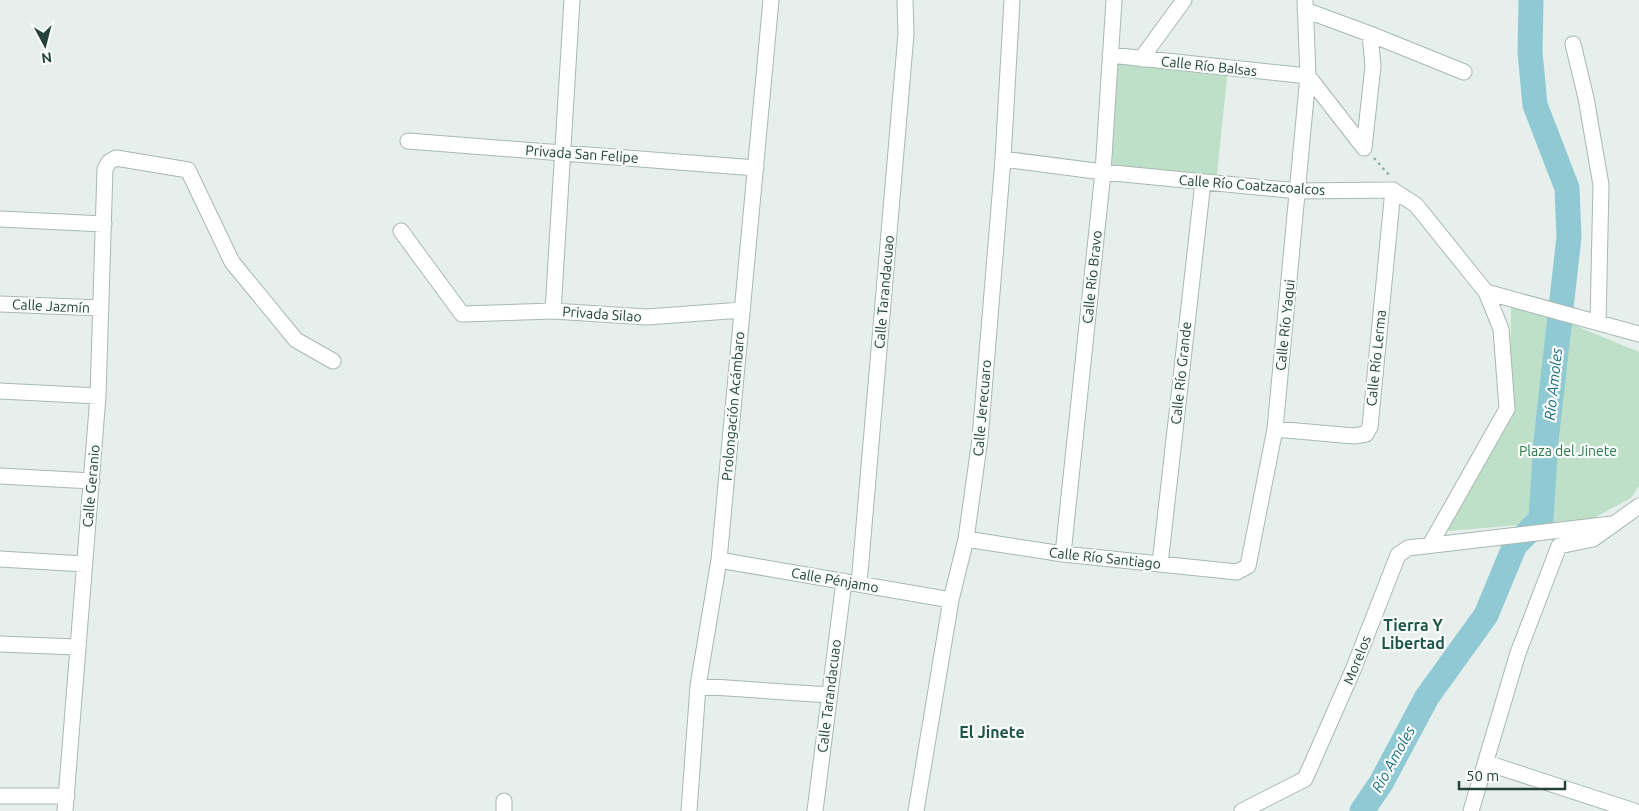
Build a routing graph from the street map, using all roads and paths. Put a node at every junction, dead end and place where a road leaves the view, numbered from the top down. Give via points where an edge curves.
1 (572, 0) edge
2 (771, 0) edge
3 (905, 0) edge
4 (1012, 0) edge
5 (1114, 0) edge
6 (1184, 0) edge
7 (1305, 5) edge
8 (1370, 34) junction
9 (1573, 44) dead end
10 (1110, 55) junction
11 (1141, 59) junction
12 (1464, 72) dead end
13 (1308, 76) junction
14 (408, 141) dead end
15 (561, 153) junction
16 (1003, 159) junction
17 (756, 168) junction
18 (1103, 172) junction
19 (1203, 182) junction
20 (1393, 190) junction
21 (1298, 191) junction
22 (0, 219) edge
23 (104, 224) junction
24 (401, 231) dead end
25 (1486, 292) junction
26 (0, 304) edge
27 (101, 308) junction
28 (742, 310) junction
29 (553, 311) junction
30 (1591, 320) junction
31 (1639, 334) edge
32 (333, 361) dead end
33 (0, 391) edge
34 (98, 396) junction
35 (1275, 429) junction
36 (0, 476) edge
37 (92, 481) junction
38 (1639, 506) edge
39 (1612, 524) junction
40 (966, 539) junction
41 (1430, 545) junction
42 (1063, 554) junction
43 (0, 559) edge
44 (719, 560) junction
45 (84, 564) junction
46 (1160, 564) junction
47 (1244, 570) joint
48 (852, 583) junction
49 (951, 600) junction
50 (0, 644) edge
51 (77, 647) junction
52 (698, 686) junction
53 (829, 695) junction
54 (1487, 763) junction
55 (0, 796) edge
56 (66, 803) edge
57 (689, 811) edge
58 (815, 811) edge
59 (916, 811) edge
60 (1242, 811) edge
61 (1471, 811) edge
62 (1634, 811) edge

1 - 15 street
2 - 17 street, Prolongación Acámbaro
3 - 48 street, Calle Tarandacuao via 906,44
4 - 16 street, Calle Jerecuaro
5 - 10 street, Calle Río Bravo
6 - 11 street
7 - 8 street
7 - 13 street, Calle Río Yaqui
8 - 12 street
8 - 13 street via 1373,66 1364,148
9 - 30 street via 1601,185
10 - 11 street, Calle Río Balsas
10 - 18 street, Calle Río Bravo
11 - 13 street, Calle Río Balsas
13 - 21 street, Calle Río Yaqui
14 - 15 street, Privada San Felipe
15 - 17 street, Privada San Felipe
15 - 29 street
16 - 18 street, Calle Río Coatzacoalcos
16 - 40 street, Calle Jerecuaro via 980,439
17 - 28 street, Prolongación Acámbaro
18 - 19 street, Calle Río Coatzacoalcos
18 - 42 street, Calle Río Bravo
19 - 21 street, Calle Río Coatzacoalcos
19 - 46 street, Calle Río Grande
20 - 21 street, Calle Río Coatzacoalcos
20 - 25 street via 1416,205
20 - 35 street, Calle Río Lerma via 1370,427 1366,434 1354,436
21 - 35 street, Calle Río Yaqui
22 - 23 street
23 - 27 street, Calle Geranio
23 - 32 street, Calle Geranio via 105,169 109,162 116,158 188,170 232,262 296,340
24 - 29 street, Privada Silao via 462,314
25 - 30 street
25 - 41 street via 1501,329 1507,409
26 - 27 street, Calle Jazmín
27 - 34 street, Calle Geranio
28 - 29 street, Privada Silao via 647,317
28 - 44 street, Prolongación Acámbaro
30 - 31 street
33 - 34 street
34 - 37 street, Calle Geranio
35 - 47 street, Calle Río Yaqui via 1248,566
36 - 37 street
37 - 45 street, Calle Geranio
38 - 39 street
39 - 41 street, Morelos
39 - 54 street via 1593,539 1559,546 1518,653
40 - 42 street, Calle Río Santiago
40 - 49 street, Calle Jerecuaro
41 - 60 street, Morelos via 1408,548 1398,555 1306,779
42 - 46 street, Calle Río Santiago
43 - 45 street
44 - 48 street, Calle Pénjamo
44 - 52 street, Prolongación Acámbaro
45 - 51 street, Calle Geranio
46 - 47 street, Calle Río Santiago
48 - 49 street, Calle Pénjamo
48 - 53 street, Calle Tarandacuao
49 - 59 street, Calle Jerecuaro
50 - 51 street
51 - 56 street, Calle Geranio
52 - 53 street
52 - 57 street, Prolongación Acámbaro
53 - 58 street, Calle Tarandacuao
54 - 61 street
54 - 62 street
55 - 56 street

